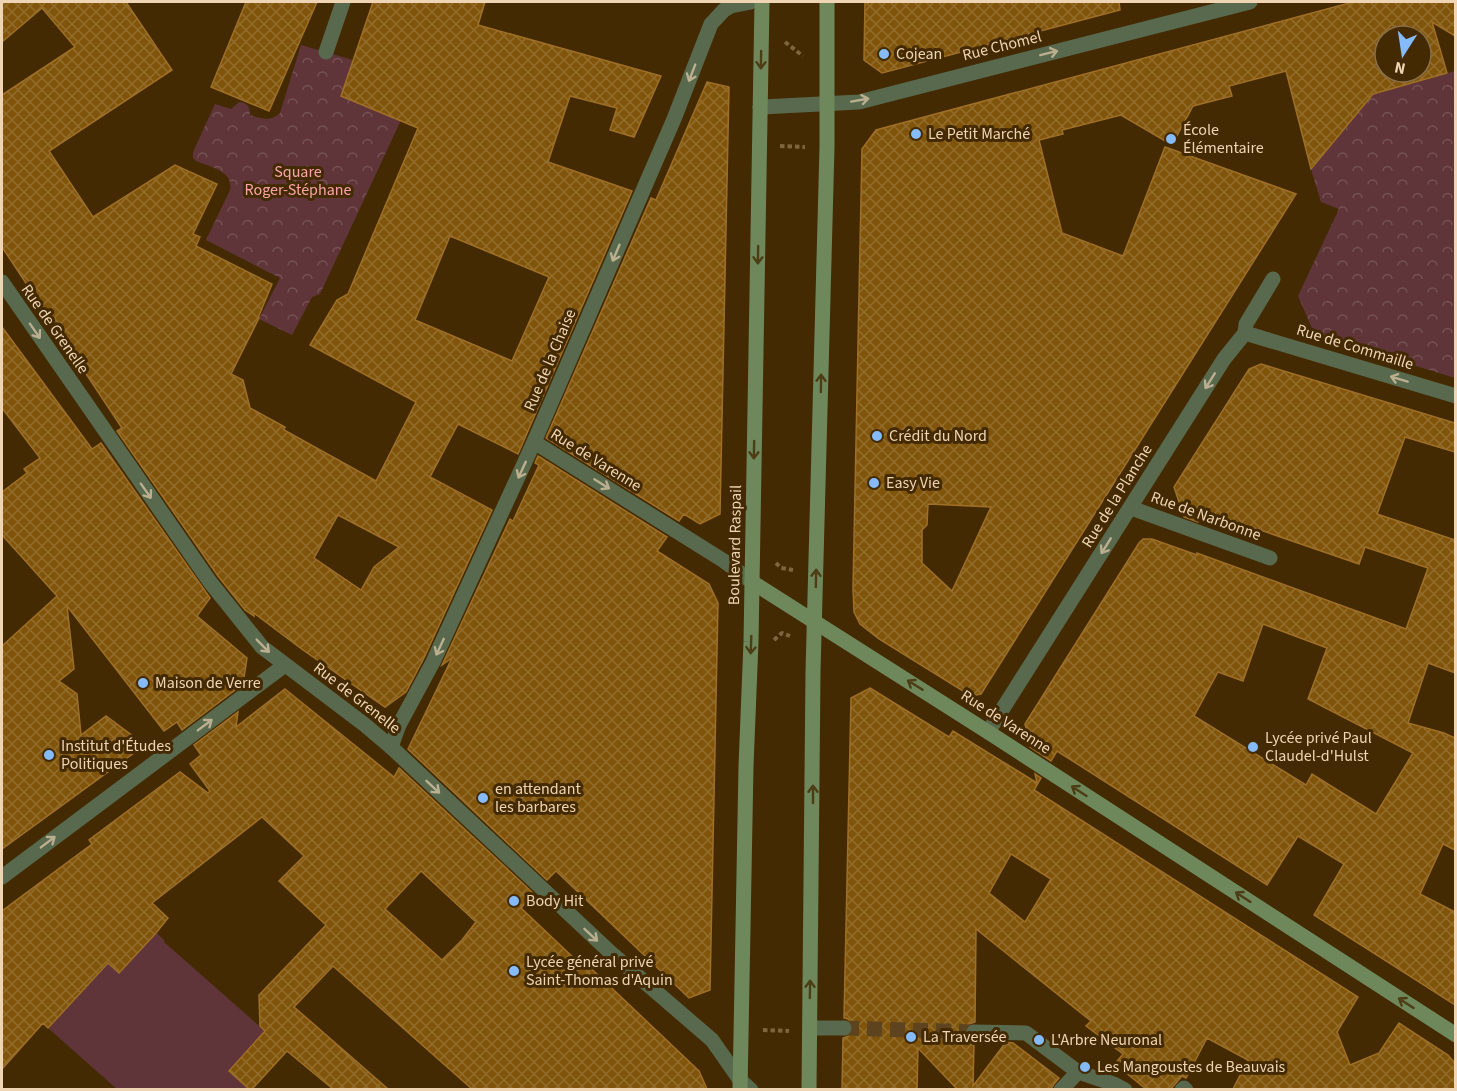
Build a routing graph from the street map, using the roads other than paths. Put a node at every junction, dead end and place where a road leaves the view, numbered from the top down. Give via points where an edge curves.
1 (343, 2) edge
2 (751, 2) edge
3 (762, 2) edge
4 (827, 2) edge
5 (1250, 2) edge
6 (326, 52) dead end
7 (827, 104) junction
8 (760, 107) junction
9 (1273, 279) dead end
10 (2, 282) edge
11 (1245, 333) junction
12 (1455, 396) edge
13 (534, 442) junction
14 (1131, 508) junction
15 (1270, 558) dead end
16 (752, 582) junction
17 (815, 621) junction
18 (285, 665) junction
19 (988, 732) junction
20 (391, 747) junction
21 (2, 877) edge
22 (810, 1028) junction
23 (844, 1028) tunnel mouth
24 (975, 1032) tunnel mouth
25 (1455, 1035) edge
26 (1078, 1072) junction
27 (744, 1086) edge
28 (809, 1089) edge
29 (1061, 1089) edge
30 (1125, 1089) edge

1 - 6 street
2 -> 13 street, Rue de la Chaise via 731,6 711,24
3 -> 8 main road, Boulevard Raspail
4 - 7 main road
7 -> 5 street, Rue Chomel via 859,102
7 - 8 street, Rue Chomel
17 -> 7 main road
8 -> 16 main road, Boulevard Raspail
9 - 11 street, Rue de la Planche via 1246,324
10 -> 18 street, Rue de Grenelle via 210,582 262,647
12 -> 11 street, Rue de Commaille
11 -> 14 street, Rue de la Planche via 1224,359
13 -> 16 street, Rue de Varenne
13 -> 20 street, Rue de la Chaise
14 - 15 street, Rue de Narbonne
14 -> 19 street, Rue de la Planche
16 - 17 main road, Rue de Varenne
16 -> 27 main road, Boulevard Raspail via 746,766
19 -> 17 main road, Rue de Varenne
22 -> 17 main road
18 - 20 street, Rue de Grenelle
21 -> 18 street
25 -> 19 main road, Rue de Varenne
20 -> 27 street, Rue de Grenelle via 611,953 712,1040
22 - 23 street
22 - 28 main road
24 - 26 street via 1026,1033
26 - 29 street
26 - 30 street

